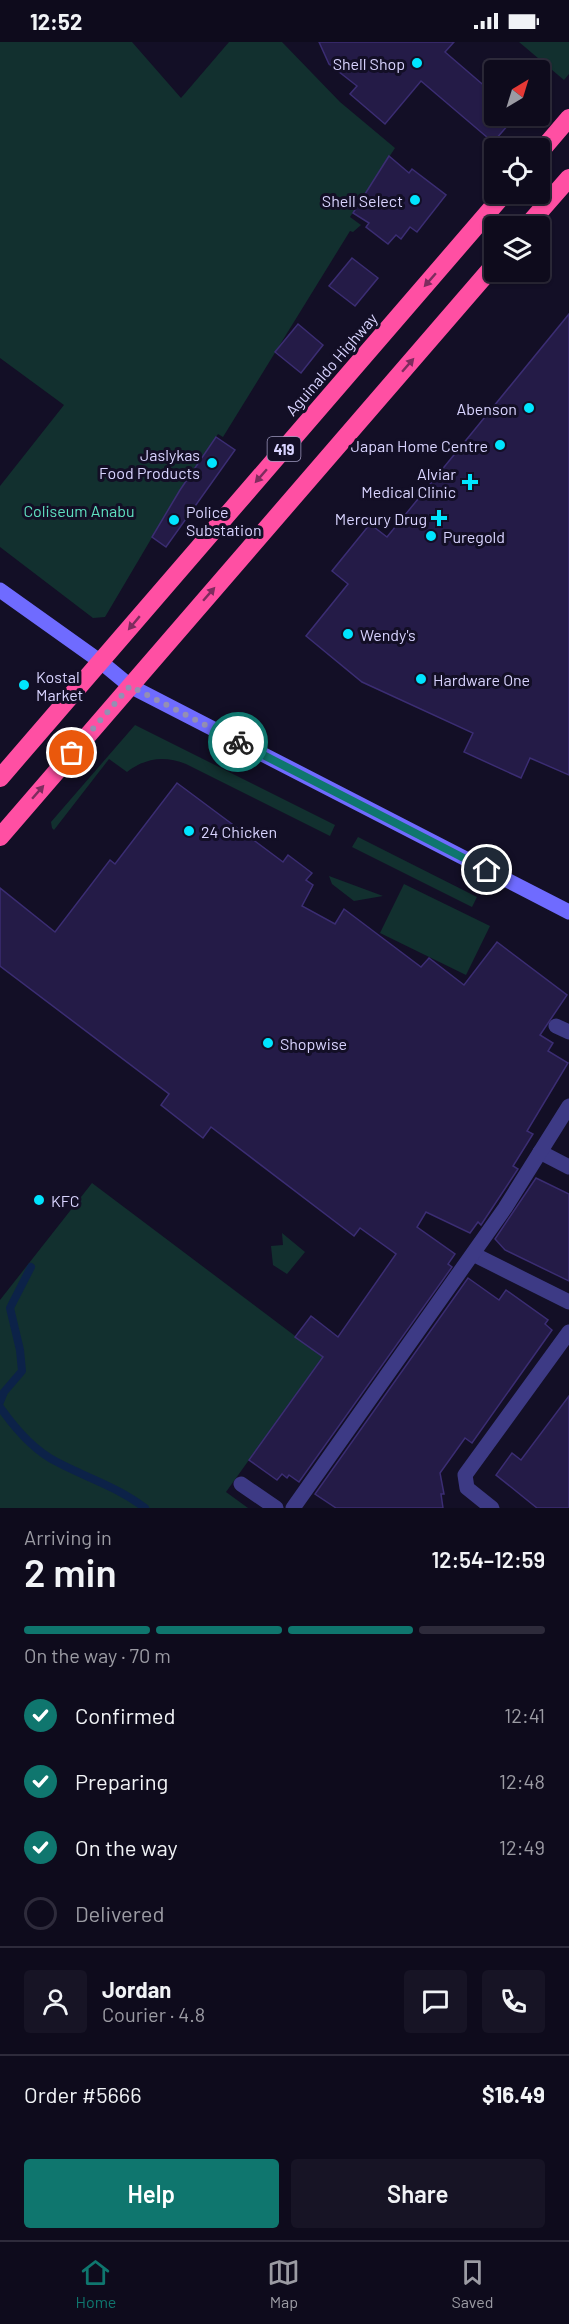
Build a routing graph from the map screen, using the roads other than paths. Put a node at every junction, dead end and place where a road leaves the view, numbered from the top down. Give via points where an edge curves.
1 (569, 118) edge
2 (550, 140) edge
3 (569, 178) edge
4 (495, 204) edge
5 (536, 216) edge
6 (484, 277) edge
7 (0, 590) edge
8 (101, 662) junction
9 (130, 686) junction
10 (0, 778) edge
11 (0, 837) edge
12 (569, 912) edge
13 (569, 1106) edge
14 (540, 1152) junction
15 (569, 1167) edge
16 (473, 1254) junction
17 (569, 1302) edge
18 (569, 1332) edge
19 (241, 1484) dead end
20 (276, 1508) edge
21 (293, 1508) edge
22 (492, 1508) edge

1 - 2 highway
3 - 5 highway
4 -> 8 highway, Aguinaldo Highway / 419
9 -> 6 highway, 419
7 - 8 street
8 - 9 street
8 - 10 highway, Aguinaldo Highway / 419
11 -> 9 highway, 419
9 - 12 street
13 - 14 street
14 - 15 street
14 - 16 street
16 - 17 street
16 - 21 street
18 - 22 street via 465,1474 467,1488
19 - 20 street

